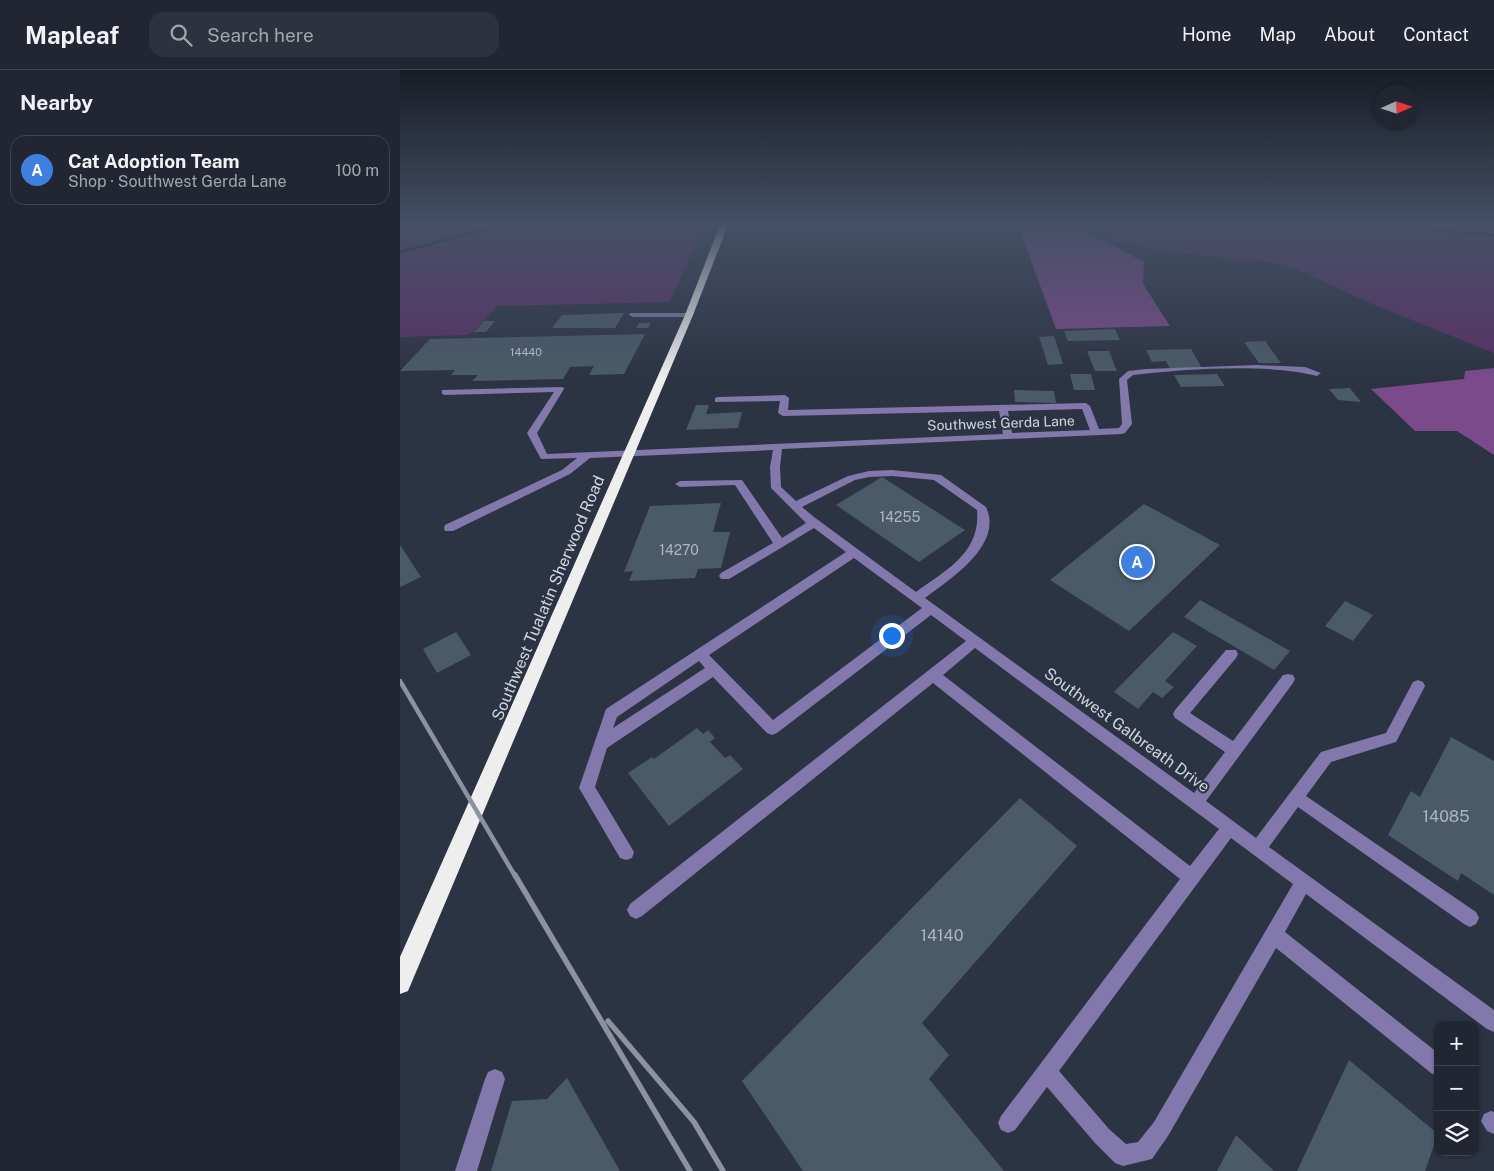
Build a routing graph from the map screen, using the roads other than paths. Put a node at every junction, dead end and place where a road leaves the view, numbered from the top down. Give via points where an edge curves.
1 (704, 276) edge
2 (633, 315) dead end
3 (689, 315) junction
4 (1318, 373) dead end
5 (446, 392) dead end
6 (718, 400) dead end
7 (1003, 409) junction
8 (1095, 432) junction
9 (1008, 436) junction
10 (778, 446) junction
11 (630, 453) junction
12 (588, 455) junction
13 (680, 484) dead end
14 (795, 506) junction
15 (814, 523) junction
16 (449, 528) dead end
17 (780, 544) junction
18 (854, 552) junction
19 (725, 576) dead end
20 (916, 598) junction
21 (931, 608) junction
22 (975, 641) junction
23 (699, 653) junction
24 (1231, 654) dead end
25 (714, 669) junction
26 (933, 675) junction
27 (1288, 679) dead end
28 (1418, 686) dead end
29 (600, 745) junction
30 (1234, 750) junction
31 (1297, 798) junction
32 (1196, 802) junction
33 (1230, 828) junction
34 (1258, 848) junction
35 (626, 852) dead end
36 (1192, 878) junction
37 (1304, 882) junction
38 (636, 910) dead end
39 (1470, 918) dead end
40 (1274, 936) junction
41 (400, 983) edge
42 (1494, 1022) edge
43 (1434, 1063) edge
44 (1046, 1071) junction
45 (495, 1079) dead end
46 (1008, 1123) dead end
47 (466, 1171) edge

1 - 3 highway, Southwest Tualatin Sherwood Road
2 - 3 street
3 - 11 highway, Southwest Tualatin Sherwood Road
4 - 8 street, Southwest Gerda Lane via 1306,369 1269,368 1132,373 1123,379 1127,424 1122,431
5 - 12 street, Southwest Gerda Lane via 560,388 532,433 544,456
6 - 7 street via 785,398 783,414
7 - 8 street via 1086,406
7 - 9 street
8 - 9 street, Southwest Gerda Lane
9 - 10 street, Southwest Gerda Lane
10 - 11 street, Southwest Gerda Lane
10 - 14 street, Southwest Galbreath Drive via 776,488
11 - 12 street, Southwest Gerda Lane
11 - 41 highway, Southwest Tualatin Sherwood Road
12 - 16 street via 566,472
13 - 17 street via 738,482
14 - 15 street, Southwest Galbreath Drive
14 - 20 street via 852,478 892,473 937,477 982,509 984,529 973,553
15 - 17 street
15 - 18 street, Southwest Galbreath Drive
17 - 19 street
18 - 20 street, Southwest Galbreath Drive
18 - 23 street
20 - 21 street, Southwest Galbreath Drive
21 - 22 street, Southwest Galbreath Drive
21 - 25 street via 772,729
22 - 26 street
22 - 32 street, Southwest Galbreath Drive
23 - 25 street
23 - 29 street via 611,713
24 - 30 street via 1180,714
25 - 29 street
26 - 36 street
26 - 38 street
27 - 30 street
28 - 31 street via 1391,738 1326,757
29 - 35 street via 587,788
30 - 32 street
31 - 34 street
31 - 39 street
32 - 33 street, Southwest Galbreath Drive
33 - 34 street, Southwest Galbreath Drive
33 - 36 street
34 - 37 street, Southwest Galbreath Drive
36 - 44 street
37 - 40 street
37 - 42 street, Southwest Galbreath Drive
40 - 43 street
40 - 44 street via 1161,1129 1144,1151 1122,1155
44 - 46 street
45 - 47 street

